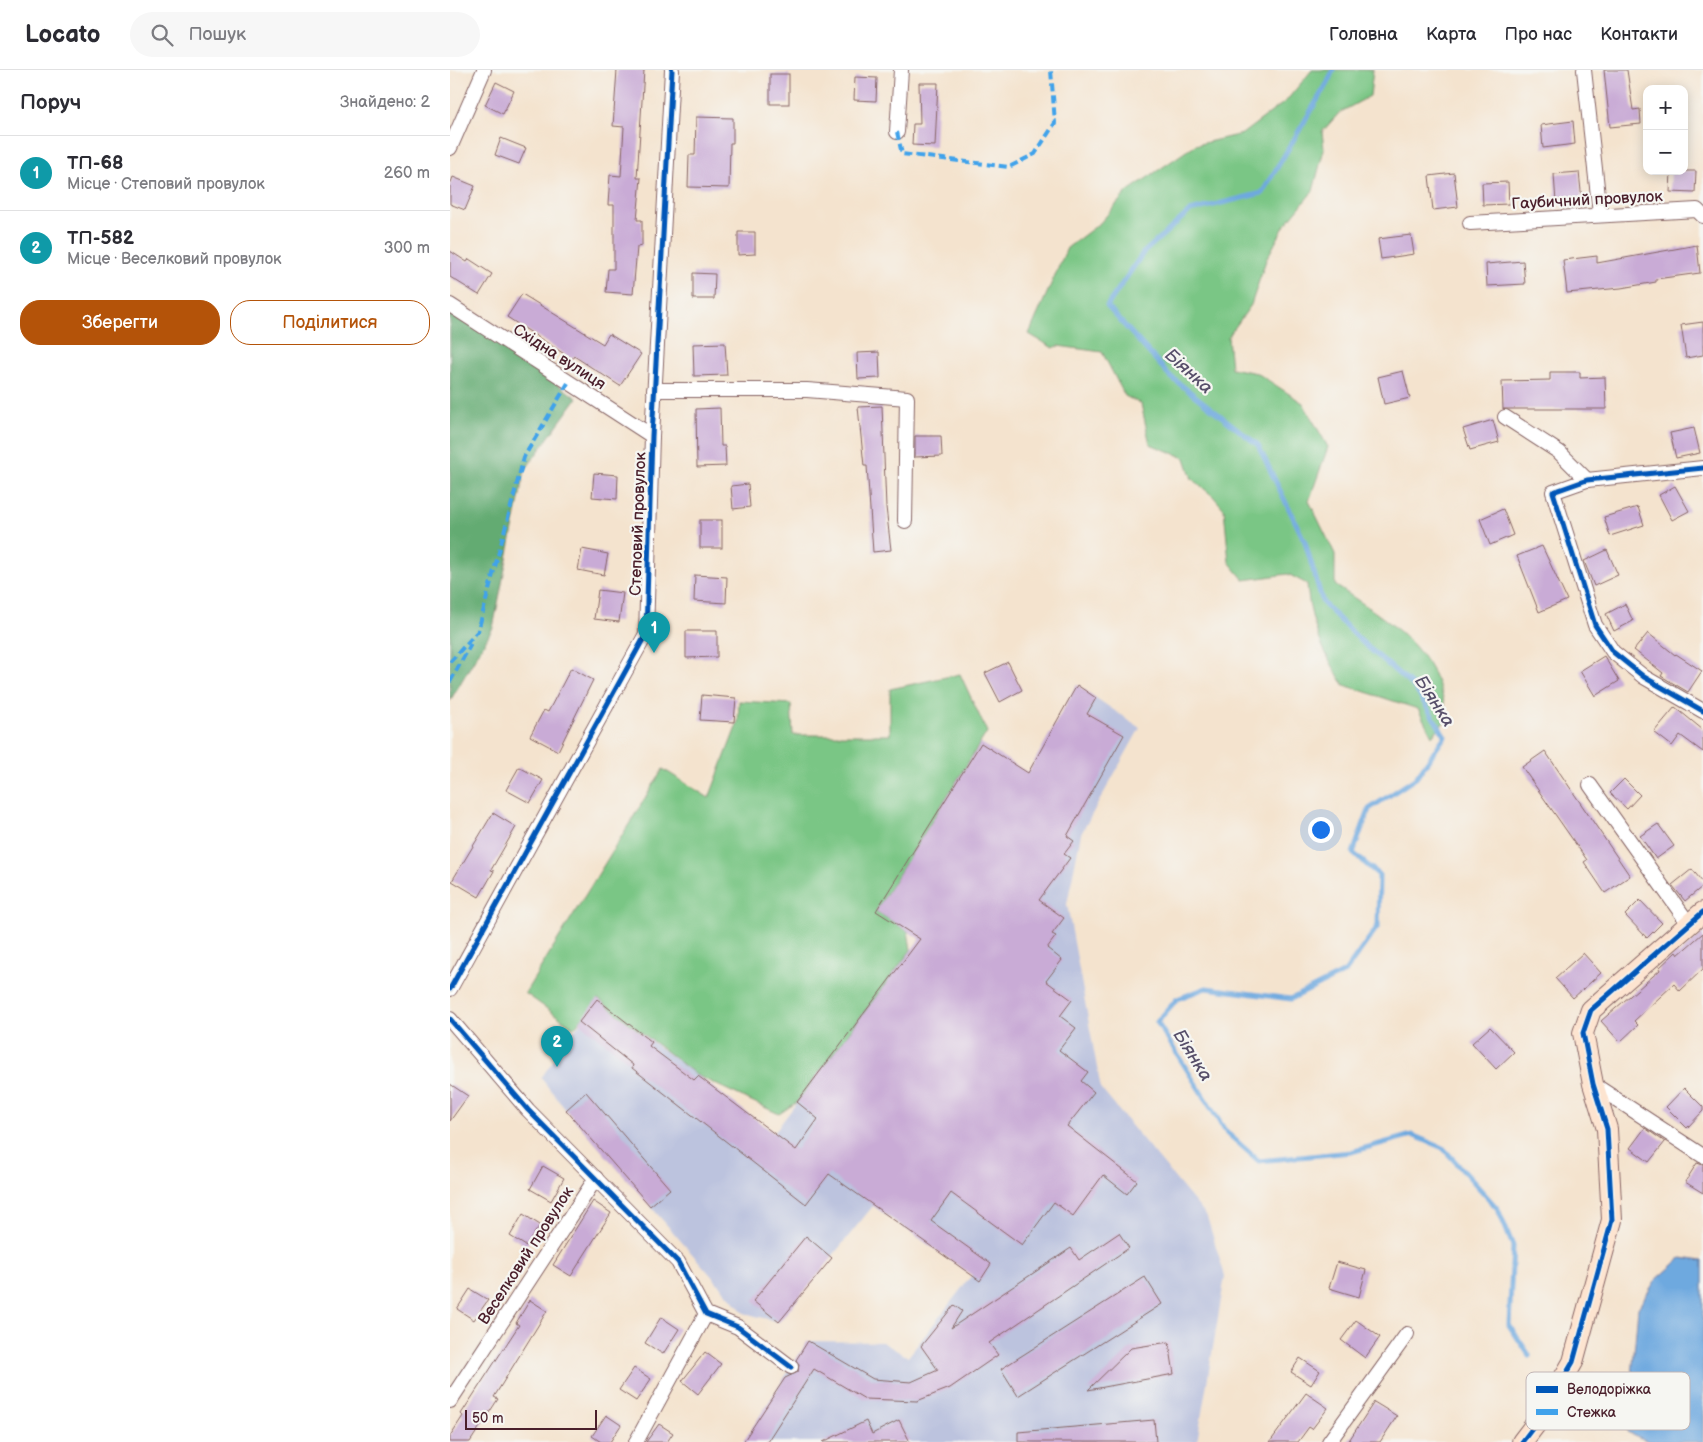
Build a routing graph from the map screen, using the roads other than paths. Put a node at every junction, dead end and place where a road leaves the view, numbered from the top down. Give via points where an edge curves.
1 (484, 70) edge
2 (672, 70) edge
3 (900, 70) edge
4 (1584, 70) edge
5 (897, 132) dead end
6 (450, 148) edge
7 (1600, 214) junction
8 (1703, 216) edge
9 (1470, 223) dead end
10 (450, 305) edge
11 (654, 390) junction
12 (1505, 416) dead end
13 (652, 436) junction
14 (1703, 468) edge
15 (1587, 480) junction
16 (905, 521) dead end
17 (1703, 711) edge
18 (1590, 785) dead end
19 (1696, 918) edge
20 (450, 989) edge
21 (450, 1019) edge
22 (1593, 1084) junction
23 (1703, 1156) edge
24 (596, 1178) junction
25 (706, 1314) junction
26 (1407, 1334) dead end
27 (791, 1367) dead end
28 (1567, 1372) edge
29 (450, 1401) edge
30 (1531, 1430) edge
31 (636, 1442) edge
32 (1329, 1442) edge
33 (1522, 1442) edge

1 - 6 street
2 - 11 street, Степовий провулок
3 - 5 street
4 - 7 street
7 - 8 street, Гаубичний провулок via 1697,210
7 - 9 street, Гаубичний провулок
10 - 13 street, Східна вулиця
11 - 13 street, Степовий провулок
11 - 16 street via 807,390 907,398
12 - 15 street via 1560,452
13 - 20 street, Степовий провулок via 646,634
14 - 15 street
15 - 17 street via 1553,492 1595,625 1613,652 1644,677
18 - 19 street
19 - 22 street via 1591,1010 1584,1033
21 - 24 street via 528,1110
22 - 23 street
22 - 28 street via 1608,1129 1612,1220 1573,1362
24 - 25 street via 678,1262
24 - 29 street, Веселковий провулок
25 - 27 street via 738,1327
25 - 31 street
26 - 32 street
30 - 33 street

